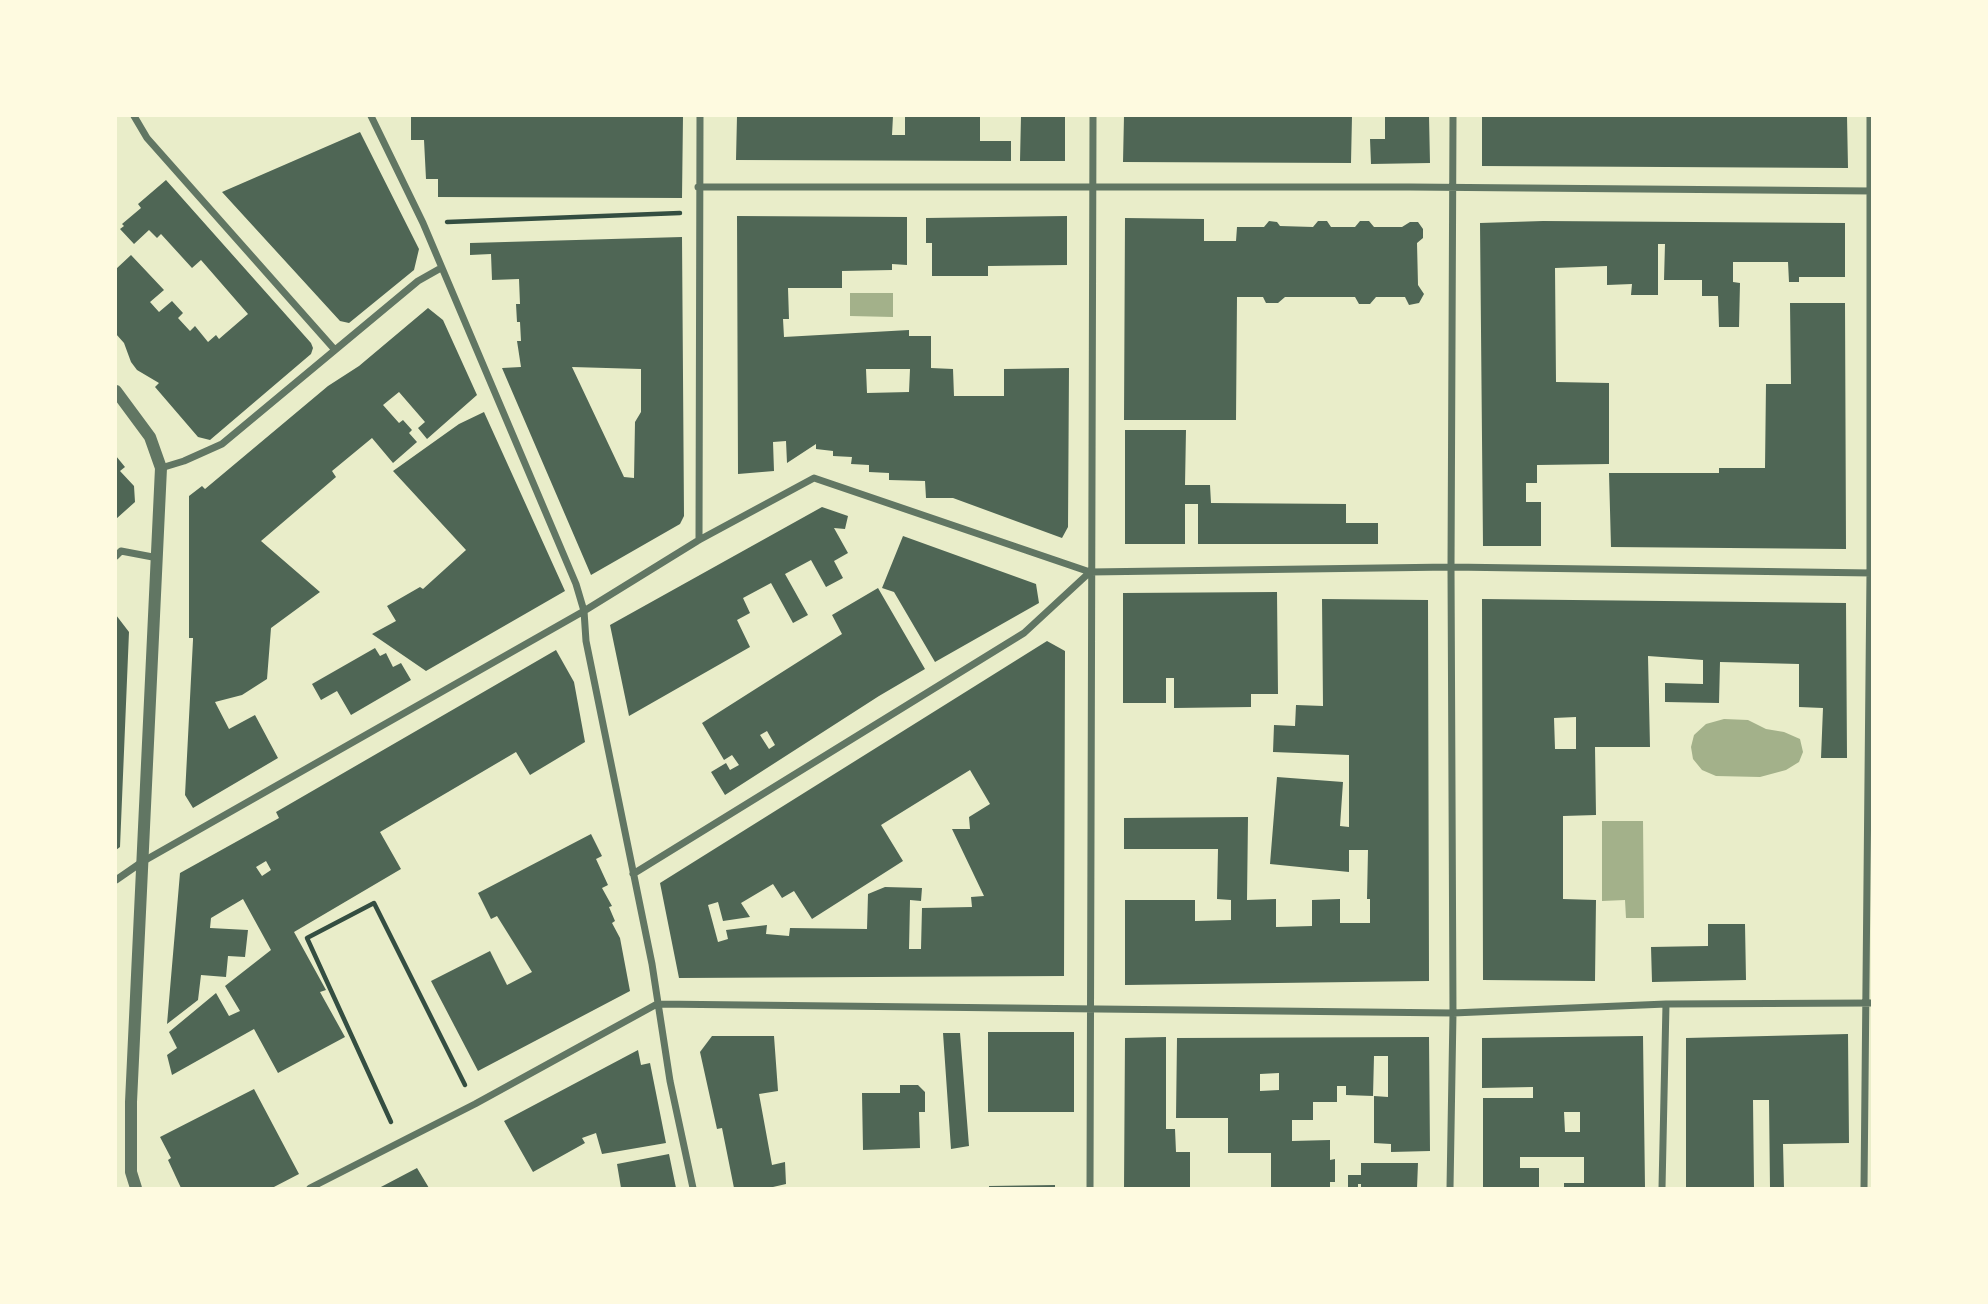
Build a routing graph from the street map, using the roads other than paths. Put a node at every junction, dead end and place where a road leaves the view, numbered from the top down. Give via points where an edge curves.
1 (134, 116) edge
2 (371, 116) edge
3 (700, 116) edge
4 (1093, 116) edge
5 (1453, 116) edge
6 (1870, 116) edge
7 (698, 187) junction
8 (1452, 188) junction
9 (1091, 189) junction
10 (1871, 191) edge
11 (440, 268) junction
12 (335, 350) junction
13 (116, 391) edge
14 (161, 468) junction
15 (699, 540) junction
16 (116, 556) edge
17 (158, 558) junction
18 (1451, 567) junction
19 (1090, 572) junction
20 (1871, 573) edge
21 (584, 611) junction
22 (142, 862) junction
23 (633, 874) junction
24 (116, 880) edge
25 (1869, 1003) edge
26 (657, 1004) junction
27 (1666, 1004) junction
28 (1088, 1009) junction
29 (1453, 1013) junction
30 (136, 1188) edge
31 (310, 1188) edge
32 (693, 1188) edge
33 (1090, 1188) edge
34 (1450, 1188) edge
35 (1662, 1188) edge
36 (1864, 1188) edge

1 - 12 street via 147,138
2 - 11 street
3 - 7 street
4 - 9 street
5 - 8 street
6 - 10 street
7 - 9 street
7 - 15 street
8 - 9 street
8 - 10 street
8 - 18 street
9 - 19 street
10 - 20 street
11 - 12 street
11 - 21 street
12 - 14 street via 222,444
13 - 14 street via 150,437
14 - 17 street
15 - 19 street via 814,478
15 - 21 street
16 - 17 street via 121,551
17 - 22 street
18 - 19 street
18 - 20 street
18 - 29 street
19 - 23 street via 1024,633
19 - 28 street
20 - 25 street
21 - 22 street
21 - 23 street via 586,641
22 - 24 street
22 - 30 street via 131,1102 131,1172
23 - 26 street
25 - 27 street
25 - 36 street
26 - 28 street
26 - 31 street
26 - 32 street
27 - 29 street
27 - 35 street
28 - 29 street
28 - 33 street
29 - 34 street

